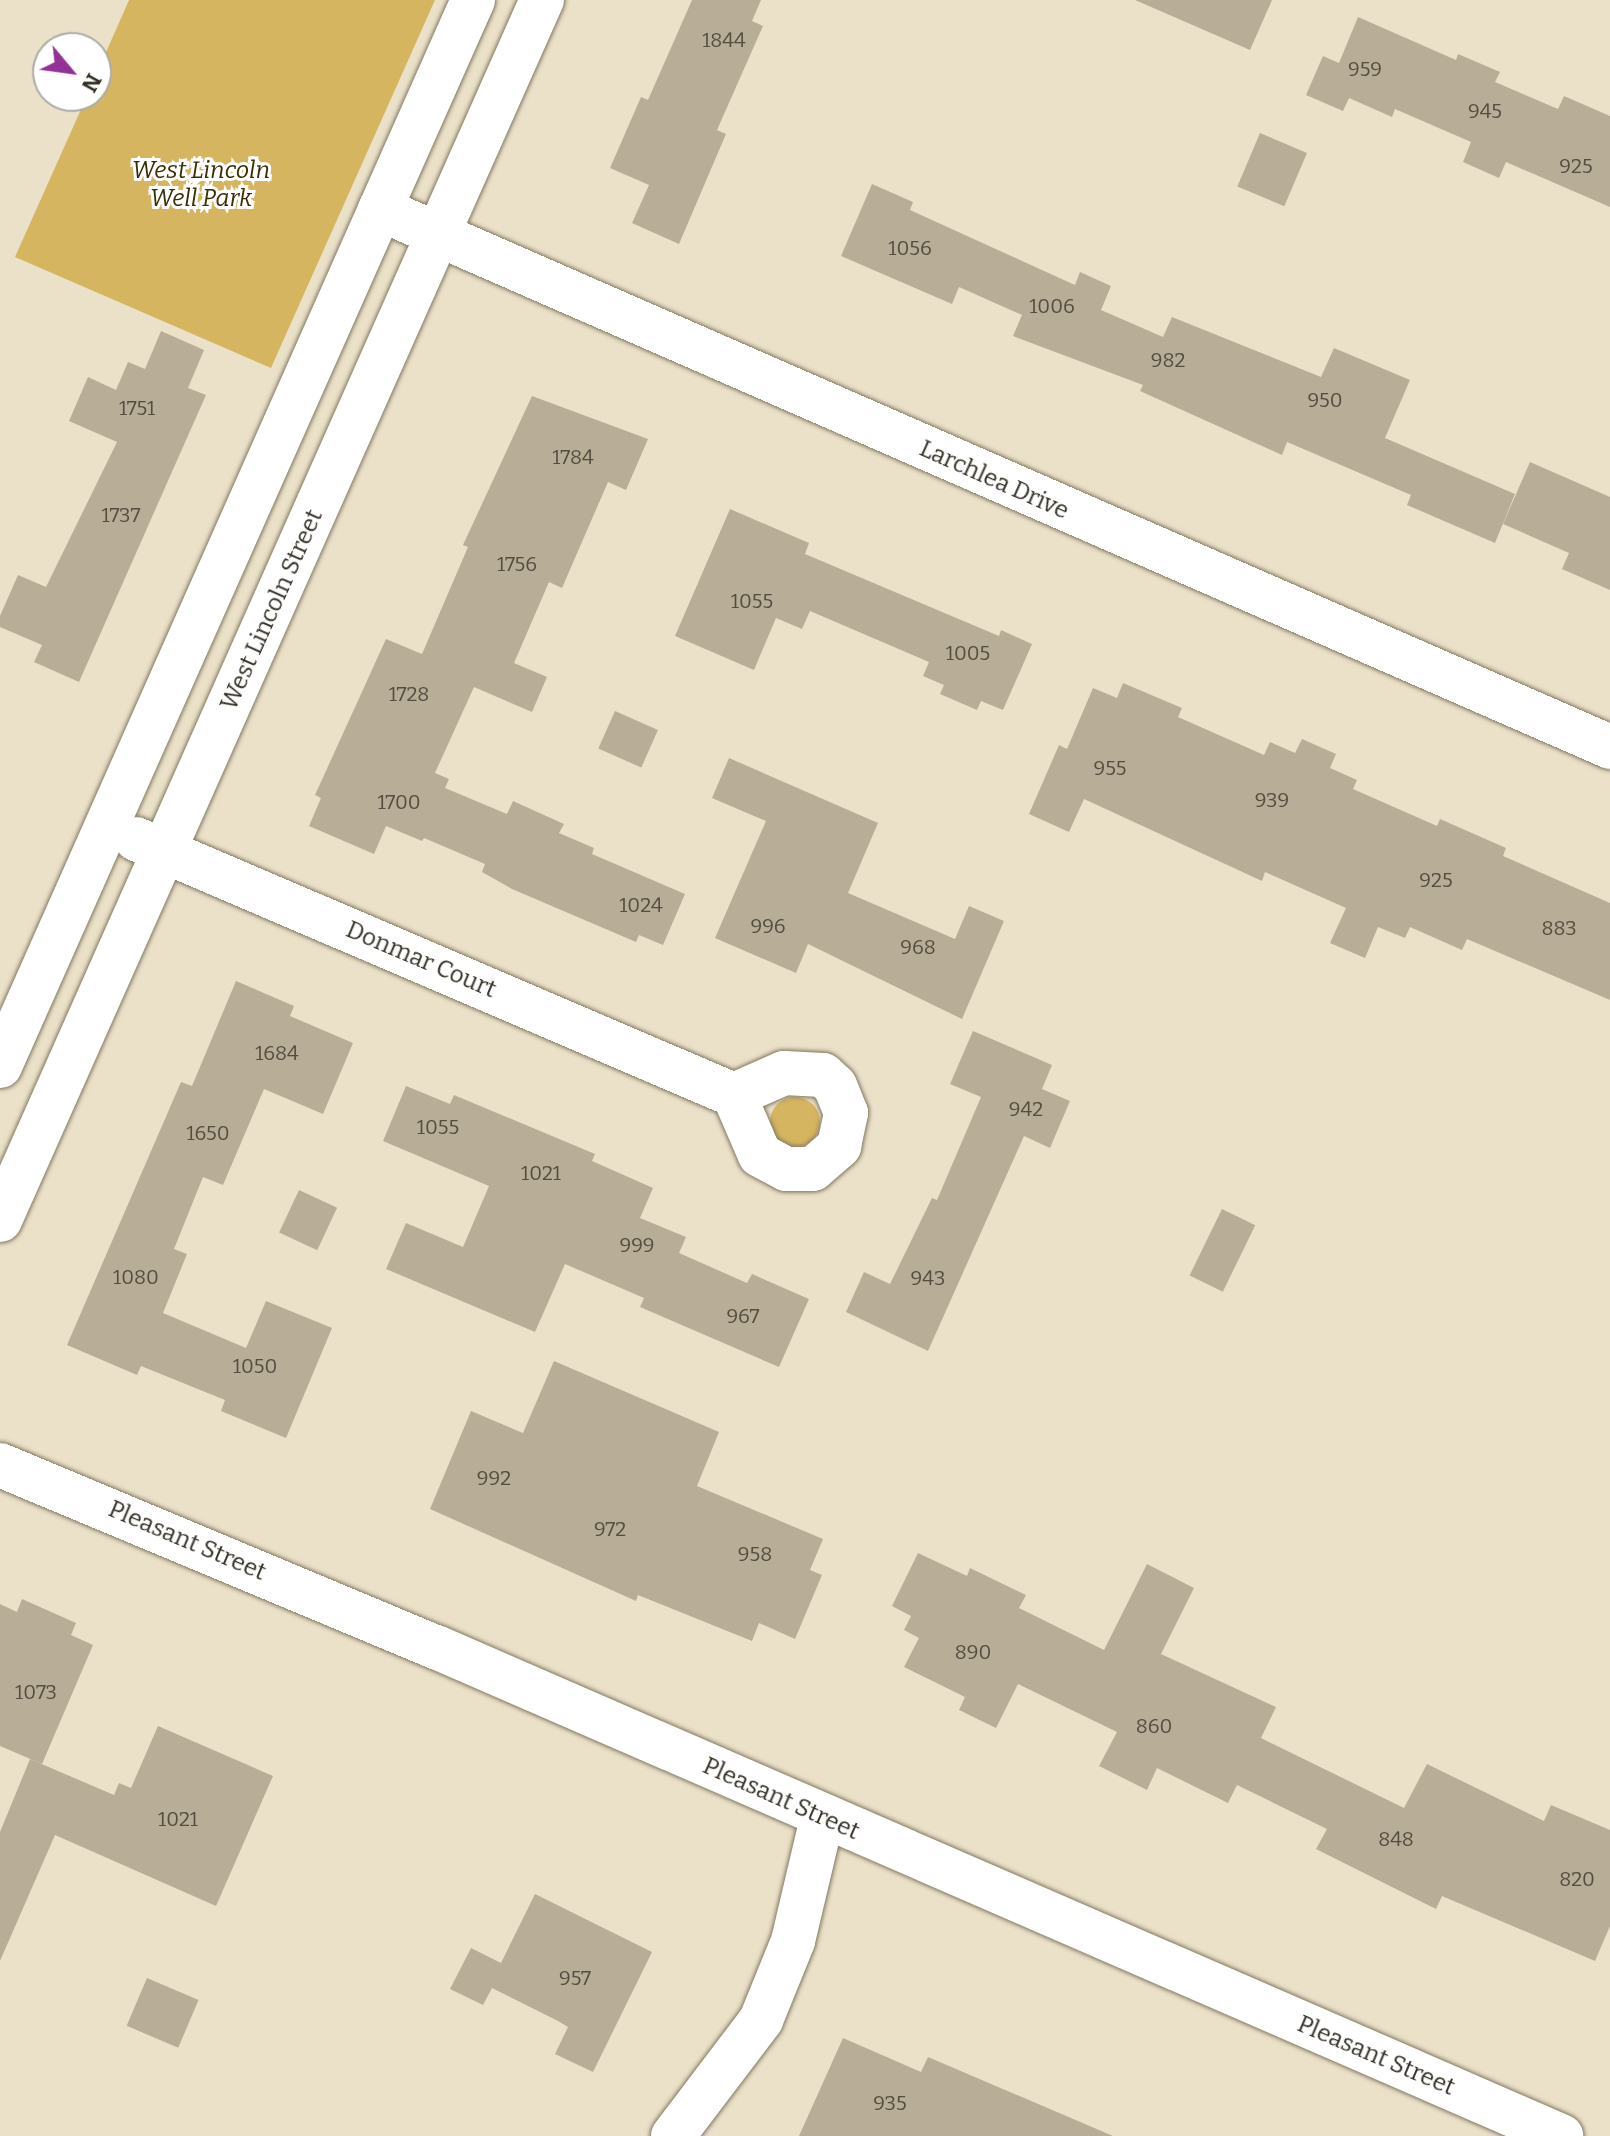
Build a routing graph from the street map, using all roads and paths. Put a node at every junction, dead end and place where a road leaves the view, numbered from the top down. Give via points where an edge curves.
1 (473, 0) edge
2 (542, 0) edge
3 (380, 209) junction
4 (438, 234) junction
5 (1610, 747) edge
6 (108, 827) junction
7 (165, 852) junction
8 (0, 1066) edge
9 (734, 1095) dead end
10 (0, 1220) edge
11 (0, 1465) edge
12 (822, 1818) junction
13 (673, 2136) edge
14 (1561, 2136) edge

1 - 3 street
2 - 4 street, West Lincoln Street
3 - 4 street, Larchlea Drive
3 - 6 street
4 - 5 street, Larchlea Drive
4 - 7 street, West Lincoln Street
6 - 7 street, Donmar Court
6 - 8 street
7 - 9 street, Donmar Court
7 - 10 street, West Lincoln Street
11 - 12 street, Pleasant Street via 436,1647
12 - 13 street via 793,1941 761,2020
12 - 14 street, Pleasant Street

